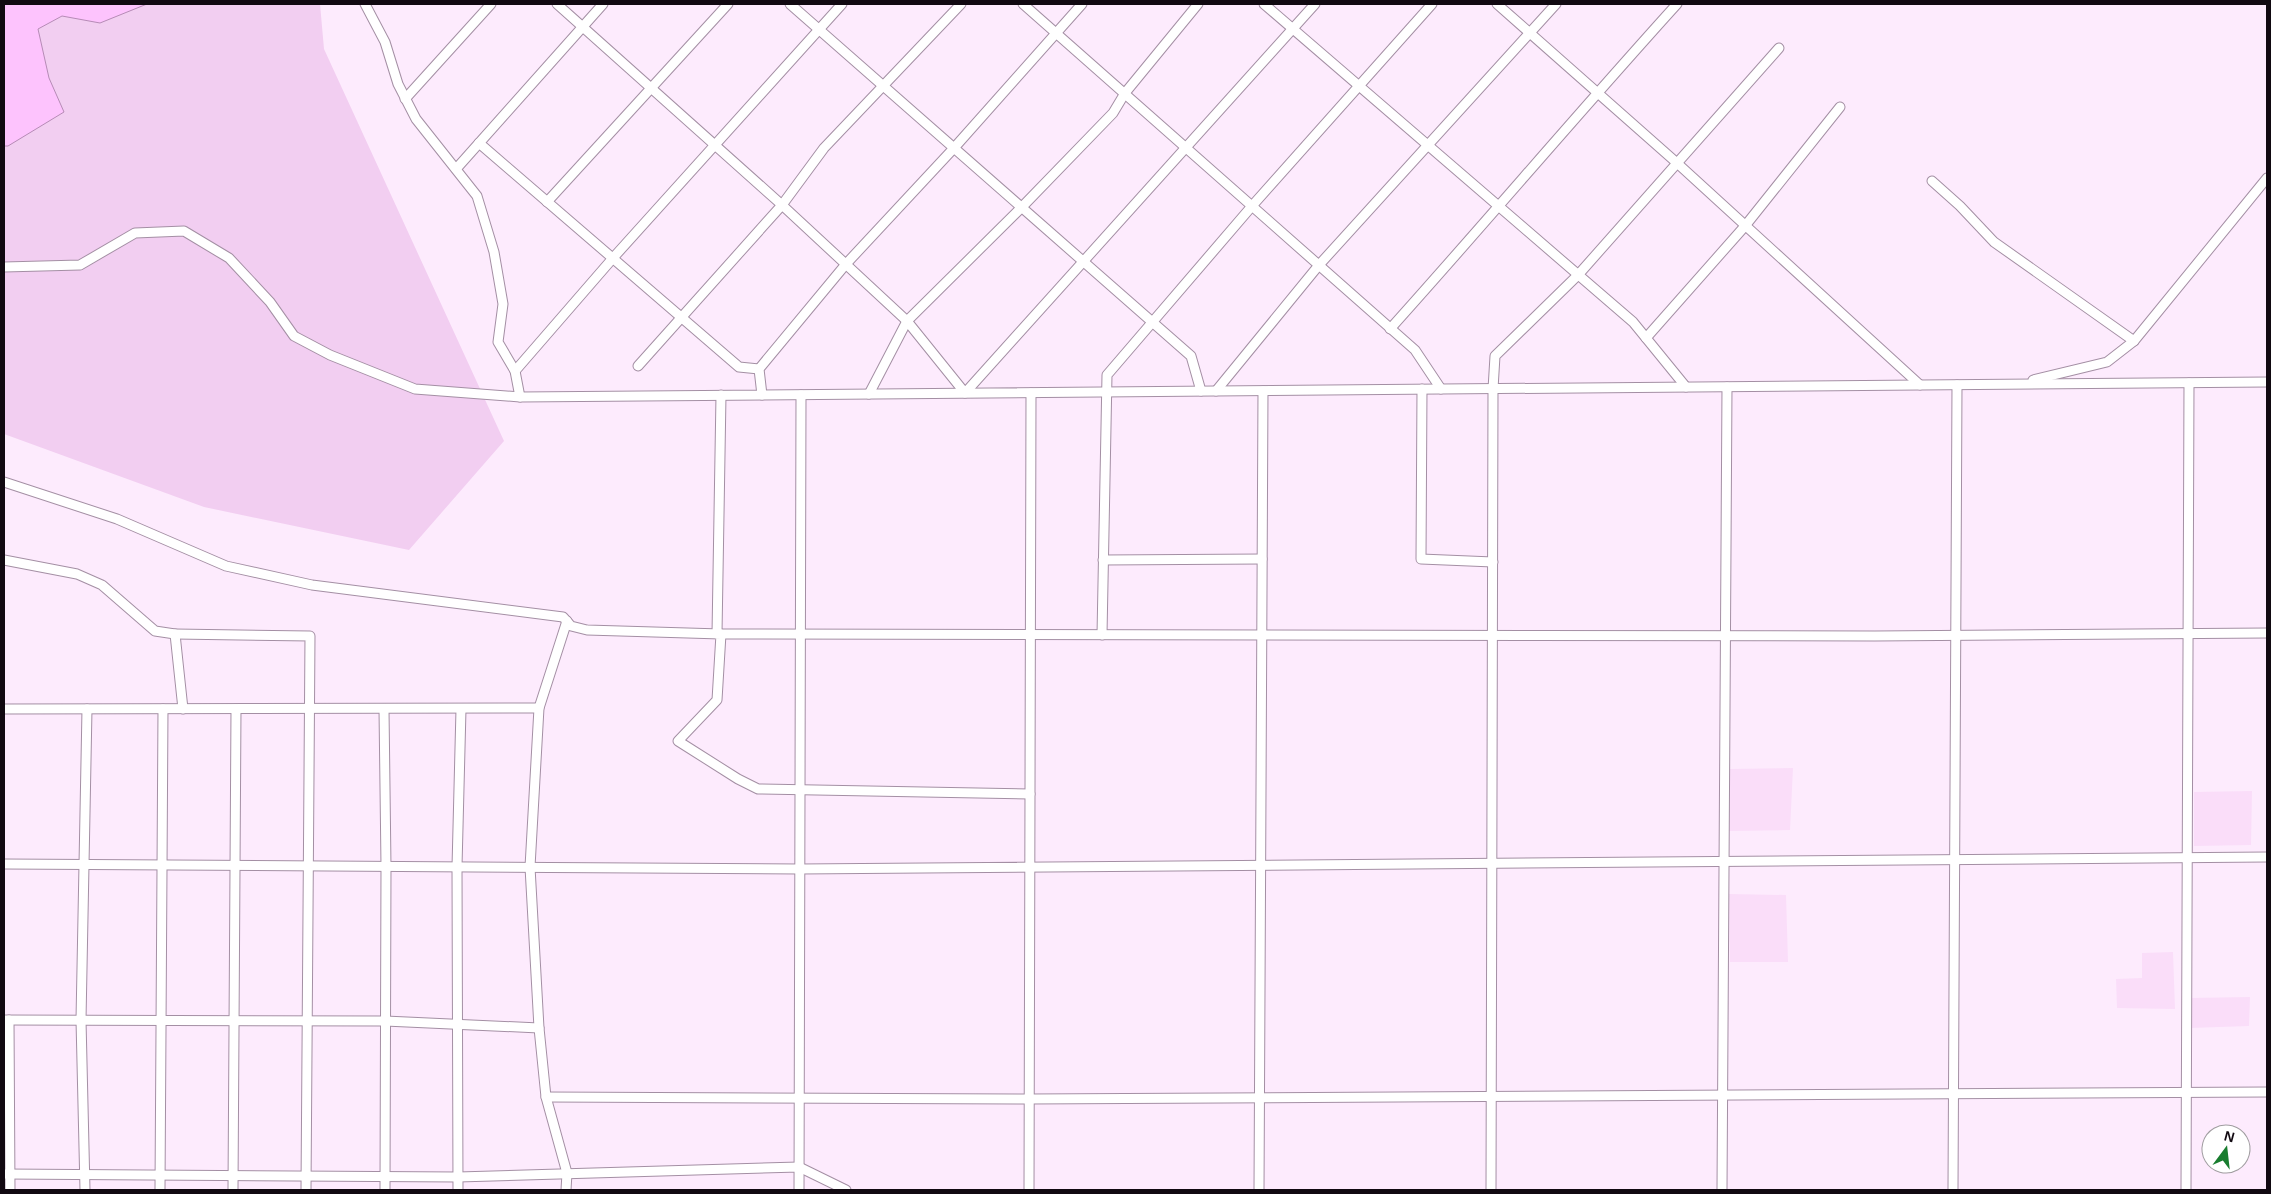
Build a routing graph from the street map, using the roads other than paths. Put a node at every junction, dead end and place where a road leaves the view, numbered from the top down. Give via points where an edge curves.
1 (366, 4) edge
2 (491, 4) edge
3 (557, 4) edge
4 (603, 4) edge
5 (728, 4) edge
6 (790, 4) edge
7 (842, 4) edge
8 (961, 4) edge
9 (1023, 4) edge
10 (1082, 4) edge
11 (1198, 4) edge
12 (1264, 4) edge
13 (1315, 4) edge
14 (1432, 4) edge
15 (1497, 4) edge
16 (1556, 4) edge
17 (1677, 4) edge
18 (582, 26) junction
19 (1293, 29) junction
20 (819, 30) junction
21 (1056, 33) junction
22 (1530, 33) junction
23 (1779, 48) dead end
24 (1358, 85) junction
25 (885, 87) junction
26 (652, 89) junction
27 (1596, 92) junction
28 (1125, 93) junction
29 (405, 99) junction
30 (1840, 107) dead end
31 (478, 143) junction
32 (715, 145) junction
33 (1428, 145) junction
34 (954, 148) junction
35 (1186, 148) junction
36 (1677, 163) junction
37 (456, 169) junction
38 (2267, 178) edge
39 (1932, 181) dead end
40 (547, 202) junction
41 (782, 205) junction
42 (1252, 206) junction
43 (1500, 207) junction
44 (1021, 208) junction
45 (1745, 226) junction
46 (613, 258) junction
47 (1083, 262) junction
48 (846, 264) junction
49 (1319, 266) junction
50 (4, 267) edge
51 (1578, 275) junction
52 (681, 317) junction
53 (907, 321) junction
54 (1151, 322) junction
55 (1390, 329) junction
56 (1646, 338) junction
57 (2134, 341) junction
58 (638, 366) dead end
59 (759, 369) junction
60 (516, 372) junction
61 (2189, 382) junction
62 (2267, 382) edge
63 (1957, 384) junction
64 (2018, 384) junction
65 (1920, 385) junction
66 (1727, 386) junction
67 (1686, 387) junction
68 (1422, 389) junction
69 (1440, 389) junction
70 (1493, 389) junction
71 (1200, 391) junction
72 (1216, 391) junction
73 (1263, 391) junction
74 (1105, 392) junction
75 (965, 393) junction
76 (1031, 393) junction
77 (869, 394) junction
78 (721, 395) junction
79 (762, 395) junction
80 (801, 395) junction
81 (520, 397) junction
82 (4, 482) edge
83 (1262, 559) junction
84 (4, 560) edge
85 (1103, 560) junction
86 (1493, 562) junction
87 (567, 622) junction
88 (2267, 633) edge
89 (175, 634) junction
90 (718, 634) junction
91 (1956, 634) junction
92 (2188, 634) junction
93 (800, 635) junction
94 (1030, 635) junction
95 (1102, 635) junction
96 (1262, 635) junction
97 (1493, 635) junction
98 (1725, 635) junction
99 (539, 708) junction
100 (4, 709) edge
101 (87, 709) junction
102 (163, 709) junction
103 (183, 709) junction
104 (236, 709) junction
105 (309, 709) junction
106 (384, 709) junction
107 (461, 709) junction
108 (800, 791) junction
109 (1030, 794) junction
110 (2267, 857) edge
111 (2187, 858) junction
112 (1954, 860) junction
113 (1724, 862) junction
114 (1492, 863) junction
115 (4, 864) edge
116 (84, 865) junction
117 (162, 865) junction
118 (1261, 865) junction
119 (235, 866) junction
120 (307, 866) junction
121 (386, 866) junction
122 (456, 867) junction
123 (530, 867) junction
124 (1030, 867) junction
125 (800, 869) junction
126 (6, 1020) edge
127 (81, 1020) junction
128 (161, 1020) junction
129 (234, 1020) junction
130 (306, 1021) junction
131 (385, 1021) junction
132 (457, 1023) junction
133 (539, 1028) junction
134 (2267, 1092) edge
135 (2186, 1093) junction
136 (1953, 1094) junction
137 (1723, 1095) junction
138 (546, 1097) junction
139 (1492, 1097) junction
140 (798, 1098) junction
141 (1259, 1098) junction
142 (1029, 1099) junction
143 (799, 1167) junction
144 (567, 1173) junction
145 (7, 1174) edge
146 (85, 1175) junction
147 (160, 1175) junction
148 (234, 1176) junction
149 (306, 1176) junction
150 (385, 1177) junction
151 (458, 1177) junction
152 (10, 1190) edge
153 (85, 1190) edge
154 (160, 1190) edge
155 (233, 1190) edge
156 (306, 1190) edge
157 (385, 1190) edge
158 (458, 1190) edge
159 (566, 1190) edge
160 (798, 1190) edge
161 (846, 1190) edge
162 (1029, 1190) edge
163 (1259, 1190) edge
164 (1491, 1190) edge
165 (1722, 1190) edge
166 (1953, 1190) edge
167 (2186, 1190) edge

1 - 29 street via 385,42
2 - 29 street
3 - 18 street
4 - 18 street
5 - 26 street
6 - 20 street
7 - 20 street
8 - 25 street
9 - 21 street
10 - 21 street
11 - 28 street
12 - 19 street
13 - 19 street
14 - 24 street
15 - 22 street
16 - 22 street
17 - 27 street
18 - 26 street
18 - 31 street
19 - 24 street
19 - 35 street
20 - 25 street
20 - 32 street
21 - 28 street
21 - 34 street
22 - 27 street
22 - 33 street
23 - 36 street
24 - 33 street
24 - 42 street
25 - 34 street
25 - 41 street via 824,148
26 - 32 street
26 - 40 street
27 - 36 street
27 - 43 street
28 - 35 street
28 - 44 street via 1112,113
29 - 37 street via 416,119
30 - 45 street
31 - 37 street
31 - 40 street
32 - 41 street
32 - 46 street
33 - 43 street
33 - 49 street
34 - 44 street
34 - 48 street
35 - 42 street
35 - 47 street
36 - 45 street
36 - 51 street
37 - 60 street via 477,196 494,252 503,304 498,342
38 - 57 street
39 - 57 street via 1994,242
40 - 46 street
41 - 48 street
41 - 52 street
42 - 49 street
42 - 54 street
43 - 51 street
43 - 55 street
44 - 47 street
44 - 53 street
45 - 56 street
45 - 65 street
46 - 52 street
46 - 60 street
47 - 54 street
47 - 75 street
48 - 53 street
48 - 59 street
49 - 55 street
49 - 72 street
50 - 81 street via 80,265 135,233 184,231 229,258 270,302 294,336 330,355 415,388
51 - 56 street via 1633,322
51 - 70 street via 1495,356
52 - 58 street
52 - 59 street via 739,367
53 - 75 street
53 - 77 street
54 - 71 street via 1191,356
54 - 74 street via 1106,375
55 - 69 street via 1415,350
56 - 67 street
57 - 64 street via 2107,362
59 - 79 street
60 - 81 street
61 - 62 street
61 - 64 street
61 - 92 street
63 - 64 street
63 - 65 street
63 - 91 street
65 - 66 street
66 - 67 street
66 - 98 street
67 - 70 street
68 - 69 street
68 - 73 street
68 - 86 street via 1421,559
69 - 70 street
70 - 86 street
71 - 72 street
71 - 74 street
72 - 73 street
73 - 83 street
74 - 76 street
74 - 85 street
75 - 76 street
75 - 77 street
76 - 94 street
77 - 80 street
78 - 79 street
78 - 81 street
78 - 90 street
79 - 80 street
80 - 93 street
82 - 87 street via 117,519 226,566 312,585 563,617
83 - 85 street
83 - 96 street
84 - 89 street via 77,574 102,585 155,631
85 - 95 street
86 - 97 street
87 - 90 street via 587,630
87 - 99 street
88 - 92 street
89 - 103 street
89 - 105 street via 310,636
90 - 93 street
90 - 108 street via 717,700 678,741 758,790
91 - 92 street
91 - 98 street
91 - 112 street
92 - 111 street
93 - 94 street
93 - 108 street
94 - 95 street
94 - 109 street
95 - 96 street
96 - 97 street
96 - 118 street
97 - 98 street
97 - 114 street
98 - 113 street
99 - 107 street
99 - 123 street
100 - 101 street
101 - 102 street
101 - 116 street
102 - 103 street
102 - 117 street
103 - 104 street
104 - 105 street
104 - 119 street
105 - 106 street
105 - 120 street
106 - 107 street
106 - 121 street
107 - 122 street
108 - 109 street
108 - 125 street
109 - 124 street
110 - 111 street
111 - 112 street
111 - 135 street
112 - 113 street
112 - 136 street
113 - 114 street
113 - 137 street
114 - 118 street
114 - 139 street
115 - 116 street
116 - 117 street
116 - 127 street
117 - 119 street
117 - 128 street
118 - 124 street
118 - 141 street
119 - 120 street
119 - 129 street
120 - 121 street
120 - 130 street
121 - 122 street
121 - 131 street
122 - 123 street
122 - 132 street
123 - 125 street
123 - 133 street
124 - 125 street
124 - 142 street
125 - 140 street
126 - 127 street
126 - 145 street
127 - 128 street
127 - 146 street
128 - 129 street
128 - 147 street
129 - 130 street
129 - 148 street
130 - 131 street
130 - 149 street
131 - 132 street
131 - 150 street
132 - 133 street
132 - 151 street
133 - 138 street
134 - 135 street
135 - 136 street
135 - 167 street
136 - 137 street
136 - 166 street
137 - 139 street
137 - 165 street
138 - 140 street
138 - 144 street
139 - 141 street
139 - 164 street
140 - 142 street
140 - 143 street
141 - 142 street
141 - 163 street
142 - 162 street
143 - 144 street
143 - 160 street
143 - 161 street
144 - 151 street
144 - 159 street
145 - 146 street
145 - 152 street
146 - 147 street
146 - 153 street
147 - 148 street
147 - 154 street
148 - 149 street
148 - 155 street
149 - 150 street
149 - 156 street
150 - 151 street
150 - 157 street
151 - 158 street

